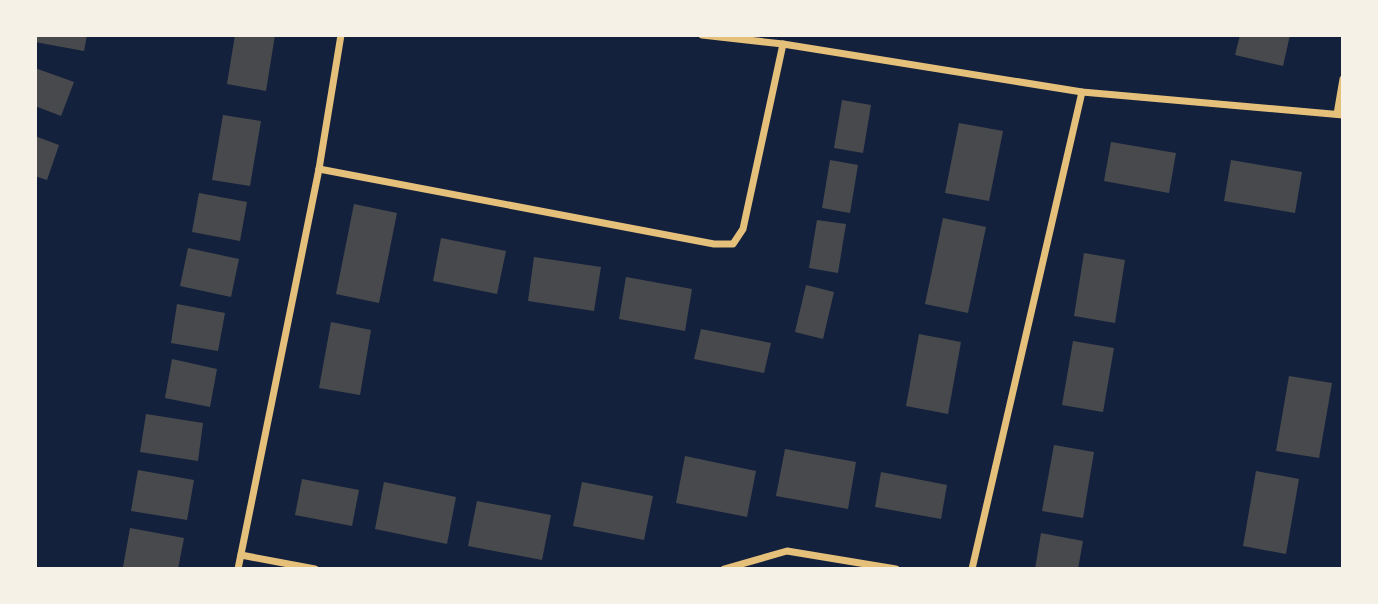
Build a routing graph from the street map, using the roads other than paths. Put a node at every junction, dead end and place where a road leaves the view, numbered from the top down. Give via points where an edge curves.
1 (341, 35) edge
2 (349, 35) edge
3 (702, 35) edge
4 (783, 44) junction
5 (1343, 79) edge
6 (1082, 92) junction
7 (1340, 115) edge
8 (319, 169) junction
9 (241, 555) junction
10 (238, 569) edge
11 (315, 569) edge
12 (724, 569) edge
13 (896, 569) edge
14 (972, 569) edge

1 - 2 street
1 - 8 street
3 - 4 street
4 - 6 street
4 - 8 street via 743,229 733,244
5 - 7 street
6 - 7 street
6 - 14 street
8 - 9 street
9 - 10 street
9 - 11 street
12 - 13 street via 787,551

